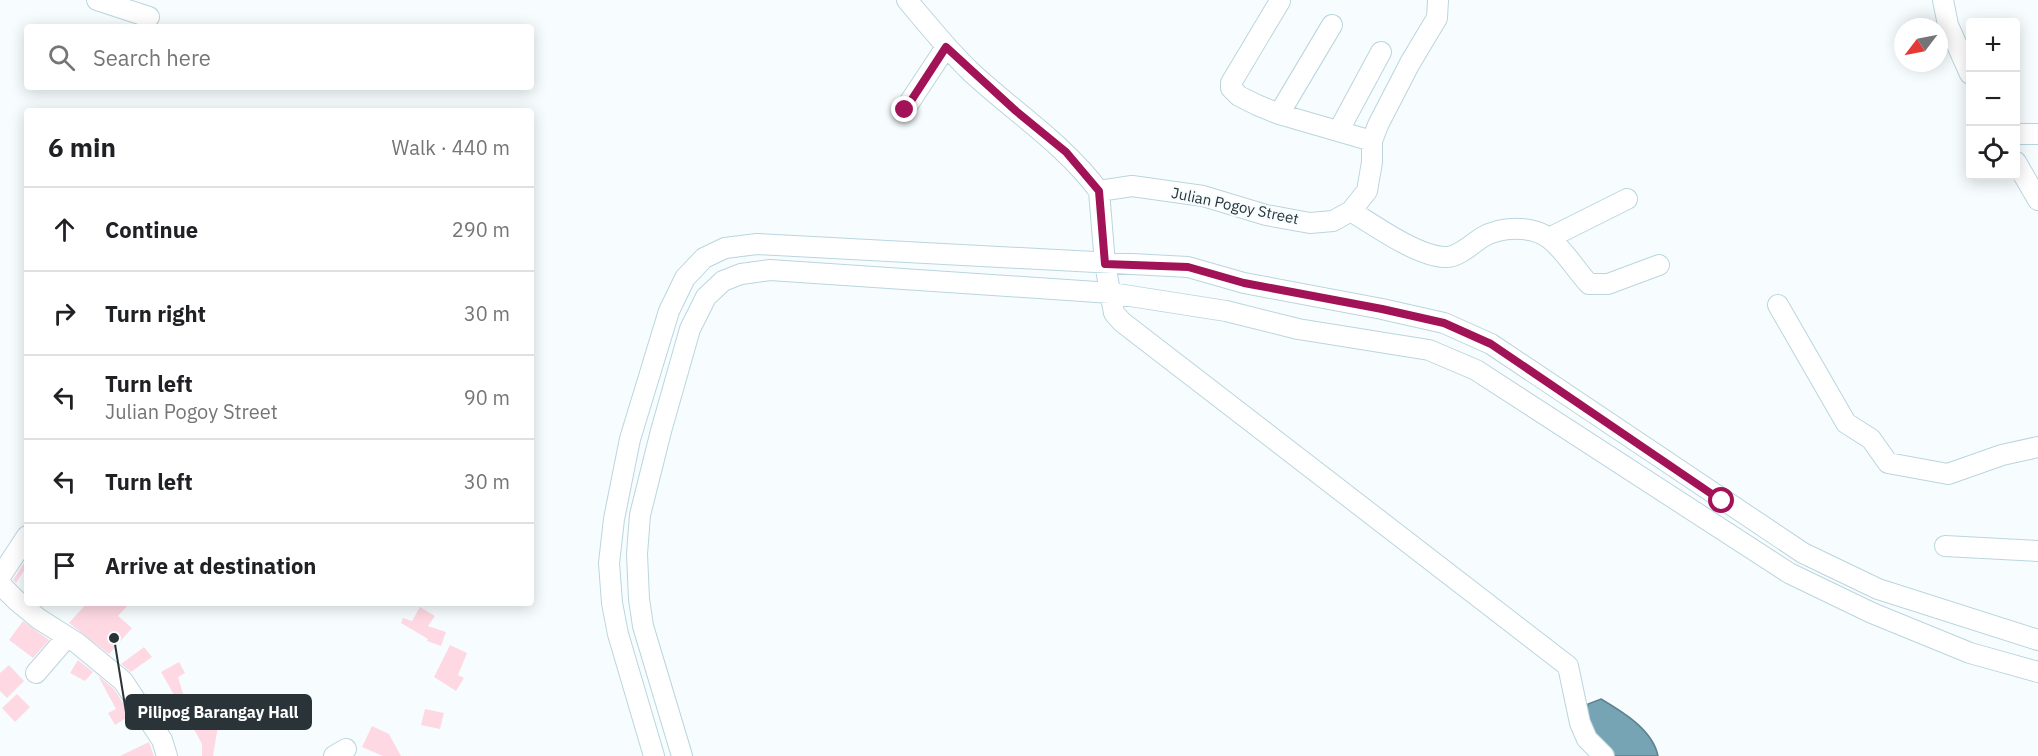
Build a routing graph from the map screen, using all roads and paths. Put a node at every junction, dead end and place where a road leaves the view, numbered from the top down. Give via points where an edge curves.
1 (97, 0) edge
2 (907, 0) edge
3 (1438, 0) edge
4 (1943, 0) edge
5 (1280, 1) edge
6 (149, 17) dead end
7 (1332, 25) dead end
8 (946, 47) junction
9 (1381, 51) dead end
10 (1970, 72) edge
11 (905, 110) dead end
12 (1279, 114) junction
13 (1339, 130) junction
14 (2020, 134) edge
15 (2038, 134) edge
16 (1372, 141) junction
17 (2020, 169) edge
18 (1099, 191) junction
19 (1627, 199) dead end
20 (2038, 200) edge
21 (1351, 211) junction
22 (1549, 238) junction
23 (1105, 264) junction
24 (1659, 265) dead end
25 (1111, 293) junction
26 (1778, 304) dead end
27 (2038, 447) edge
28 (24, 541) edge
29 (1945, 546) dead end
30 (2038, 551) edge
31 (0, 577) edge
32 (0, 584) edge
33 (67, 637) junction
34 (2038, 640) edge
35 (2038, 672) edge
36 (36, 673) dead end
37 (167, 756) edge
38 (654, 756) edge
39 (682, 756) edge
40 (1604, 756) edge

1 - 6 street
2 - 8 street
3 - 16 street via 1437,18
4 - 10 street via 1948,26
5 - 12 street via 1231,83 1239,96
7 - 12 street
8 - 11 street
8 - 18 street via 1066,152
9 - 13 street
12 - 13 street
13 - 16 street
14 - 15 street
16 - 21 street via 1367,191
17 - 20 street
18 - 21 street, Julian Pogoy Street via 1132,186 1203,196 1310,223 1333,221
18 - 23 street
19 - 22 street
21 - 22 street via 1392,237 1428,254 1447,258 1494,231 1514,228
22 - 24 street via 1589,284 1608,284
23 - 25 street
23 - 34 street via 1188,267 1244,283 1444,323 1491,344 1803,553 1878,589
23 - 38 street via 757,244 725,248 704,258 685,278 669,311 630,439 609,563 618,634
25 - 35 street via 1429,351 1467,366 1789,573 1872,613 1970,653
25 - 39 street via 770,270 723,281 706,297 690,329 660,431 640,516 637,554 643,626
25 - 40 street via 1114,313 1122,322 1568,666 1580,723 1587,739
26 - 27 street via 1846,423 1871,439 1888,463 1948,474 2002,454
28 - 31 street
29 - 30 street
32 - 33 street via 39,619
33 - 36 street
33 - 37 street via 123,681 162,740

